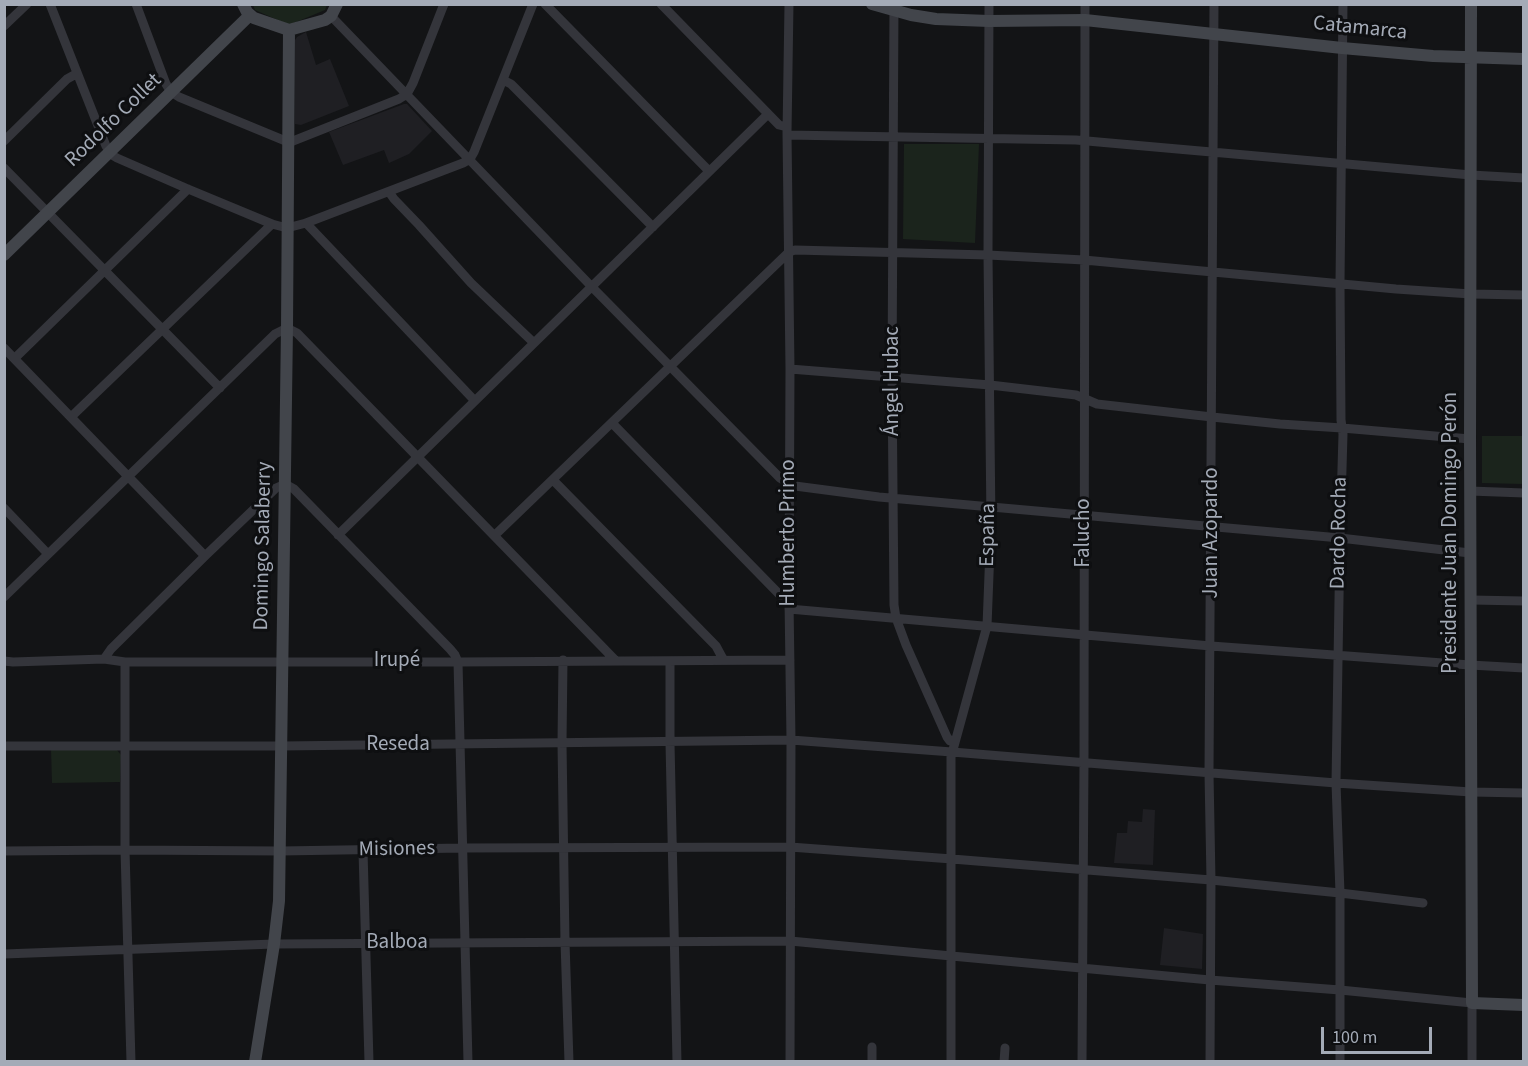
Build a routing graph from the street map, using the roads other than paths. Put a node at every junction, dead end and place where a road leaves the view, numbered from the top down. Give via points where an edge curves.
1 (27, 4) edge
2 (50, 4) edge
3 (136, 4) edge
4 (338, 4) edge
5 (444, 4) edge
6 (533, 4) edge
7 (545, 4) edge
8 (662, 4) edge
9 (789, 4) edge
10 (872, 4) edge
11 (989, 4) edge
12 (1085, 4) edge
13 (1214, 4) edge
14 (1344, 4) edge
15 (1471, 4) edge
16 (894, 8) edge
17 (247, 10) edge
18 (331, 16) junction
19 (1085, 20) junction
20 (989, 21) junction
21 (4, 26) edge
22 (289, 30) junction
23 (1214, 33) junction
24 (1342, 48) junction
25 (1472, 57) junction
26 (1524, 59) edge
27 (76, 74) junction
28 (503, 80) junction
29 (171, 93) junction
30 (407, 94) junction
31 (768, 114) junction
32 (788, 131) junction
33 (894, 138) junction
34 (990, 139) junction
35 (4, 141) edge
36 (1084, 141) junction
37 (288, 142) junction
38 (109, 152) junction
39 (1214, 153) junction
40 (470, 159) junction
41 (1341, 164) junction
42 (4, 168) edge
43 (709, 171) junction
44 (1471, 175) junction
45 (1524, 177) edge
46 (188, 189) junction
47 (389, 192) junction
48 (48, 213) junction
49 (306, 223) junction
50 (272, 224) junction
51 (654, 227) junction
52 (287, 228) junction
53 (894, 251) junction
54 (789, 252) junction
55 (4, 255) edge
56 (988, 255) junction
57 (1084, 260) junction
58 (105, 270) junction
59 (1213, 271) junction
60 (1340, 283) junction
61 (592, 287) junction
62 (1471, 294) junction
63 (1524, 295) edge
64 (287, 327) junction
65 (162, 329) junction
66 (534, 343) junction
67 (4, 348) edge
68 (15, 358) junction
69 (671, 367) junction
70 (790, 369) junction
71 (892, 377) junction
72 (990, 385) junction
73 (220, 388) junction
74 (1084, 399) junction
75 (475, 401) junction
76 (71, 417) junction
77 (1212, 417) junction
78 (612, 423) junction
79 (1342, 428) junction
80 (1470, 439) junction
81 (418, 456) junction
82 (128, 477) junction
83 (553, 480) junction
84 (285, 484) junction
85 (789, 484) junction
86 (1470, 491) junction
87 (1524, 493) edge
88 (894, 498) junction
89 (990, 506) junction
90 (4, 508) edge
91 (1084, 514) junction
92 (1212, 526) junction
93 (338, 535) junction
94 (495, 535) junction
95 (1340, 538) junction
96 (1470, 552) junction
97 (48, 554) junction
98 (205, 556) junction
99 (4, 597) edge
100 (1471, 600) junction
101 (1524, 601) edge
102 (789, 604) junction
103 (896, 618) junction
104 (987, 626) junction
105 (1084, 635) junction
106 (1211, 646) junction
107 (1338, 656) junction
108 (104, 659) junction
109 (723, 659) junction
110 (563, 660) junction
111 (615, 660) junction
112 (790, 660) junction
113 (4, 661) edge
114 (282, 661) junction
115 (670, 661) junction
116 (125, 662) junction
117 (458, 662) junction
118 (1470, 665) junction
119 (1524, 668) edge
120 (791, 740) junction
121 (670, 742) junction
122 (562, 743) junction
123 (460, 744) junction
124 (4, 746) edge
125 (125, 746) junction
126 (281, 746) junction
127 (953, 747) junction
128 (1084, 763) junction
129 (1209, 772) junction
130 (1336, 783) junction
131 (1471, 792) junction
132 (1524, 793) edge
133 (790, 847) junction
134 (462, 848) junction
135 (565, 848) junction
136 (673, 848) junction
137 (125, 850) junction
138 (363, 850) junction
139 (4, 851) edge
140 (280, 852) junction
141 (952, 859) junction
142 (1083, 869) junction
143 (1211, 880) junction
144 (1340, 893) junction
145 (1423, 903) dead end
146 (790, 941) junction
147 (566, 942) junction
148 (675, 942) junction
149 (365, 943) junction
150 (465, 943) junction
151 (274, 944) junction
152 (129, 950) junction
153 (4, 954) edge
154 (952, 956) junction
155 (1083, 968) junction
156 (1210, 980) junction
157 (1340, 990) junction
158 (1472, 1003) junction
159 (1524, 1005) edge
160 (872, 1047) dead end
161 (1005, 1048) dead end
162 (131, 1062) edge
163 (255, 1062) edge
164 (369, 1062) edge
165 (468, 1062) edge
166 (570, 1062) edge
167 (677, 1062) edge
168 (790, 1062) edge
169 (872, 1062) edge
170 (951, 1062) edge
171 (1004, 1062) edge
172 (1082, 1062) edge
173 (1210, 1062) edge
174 (1340, 1062) edge
175 (1472, 1062) edge

1 - 21 street
2 - 27 street
3 - 29 street
4 - 18 street
5 - 30 street
6 - 28 street
7 - 43 street
8 - 31 street
9 - 32 street, Humberto Primo
10 - 16 street, Catamarca
11 - 20 street, España
12 - 19 street, Falucho
13 - 23 street, Juan Azopardo
14 - 24 street, Dardo Rocha
15 - 25 street, Presidente Juan Domingo Perón
16 - 20 street, Catamarca via 936,19
16 - 33 street, Ángel Hubac
17 - 22 street via 254,18
17 - 29 street, Rodolfo Collet
18 - 22 street
18 - 30 street
19 - 20 street, Catamarca
19 - 23 street, Catamarca
19 - 36 street, Falucho
20 - 34 street, España
22 - 37 street, Domingo Salaberry
23 - 24 street, Catamarca
23 - 39 street, Juan Azopardo
24 - 25 street, Catamarca
24 - 41 street, Dardo Rocha
25 - 26 street, Catamarca
25 - 44 street, Presidente Juan Domingo Perón
27 - 35 street
27 - 38 street
28 - 40 street
28 - 51 street
29 - 37 street
29 - 38 street, Rodolfo Collet
30 - 37 street
30 - 40 street
31 - 32 street
31 - 43 street
32 - 33 street
32 - 54 street, Humberto Primo
33 - 34 street
33 - 53 street, Ángel Hubac
34 - 36 street
34 - 56 street, España
36 - 39 street
36 - 57 street, Falucho
37 - 52 street, Domingo Salaberry
38 - 46 street
38 - 48 street, Rodolfo Collet
39 - 41 street
39 - 59 street, Juan Azopardo
40 - 47 street
40 - 61 street
41 - 44 street
41 - 60 street, Dardo Rocha
42 - 48 street
43 - 51 street
44 - 45 street
44 - 62 street, Presidente Juan Domingo Perón
46 - 50 street
46 - 58 street
47 - 49 street
47 - 66 street via 471,283
48 - 55 street, Rodolfo Collet
48 - 58 street
49 - 52 street
49 - 75 street
50 - 52 street
50 - 65 street
51 - 61 street
52 - 64 street, Domingo Salaberry
53 - 54 street
53 - 56 street
53 - 71 street, Ángel Hubac
54 - 69 street
54 - 70 street, Humberto Primo
56 - 57 street
56 - 72 street, España
57 - 59 street
57 - 74 street, Falucho
58 - 65 street
58 - 68 street
59 - 60 street
59 - 77 street, Juan Azopardo
60 - 62 street
60 - 79 street, Dardo Rocha
61 - 66 street
61 - 69 street
62 - 63 street
62 - 80 street, Presidente Juan Domingo Perón
64 - 73 street
64 - 81 street
64 - 84 street, Domingo Salaberry
65 - 73 street
65 - 76 street
66 - 75 street
67 - 68 street
68 - 76 street
69 - 78 street
69 - 85 street
70 - 71 street
70 - 85 street, Humberto Primo
71 - 72 street
71 - 88 street, Ángel Hubac
72 - 74 street
72 - 89 street, España
73 - 82 street
74 - 77 street via 1097,404
74 - 91 street, Falucho
75 - 81 street
76 - 82 street
77 - 79 street
77 - 92 street, Juan Azopardo
78 - 83 street
78 - 102 street
79 - 80 street
79 - 95 street, Dardo Rocha
80 - 86 street, Presidente Juan Domingo Perón
81 - 93 street
81 - 94 street
82 - 97 street
82 - 98 street
83 - 94 street
83 - 109 street via 716,646
84 - 93 street
84 - 98 street via 276,488
84 - 114 street, Domingo Salaberry
85 - 88 street
85 - 102 street, Humberto Primo
86 - 87 street
86 - 96 street, Presidente Juan Domingo Perón
88 - 89 street
88 - 103 street, Ángel Hubac
89 - 91 street
89 - 104 street, España
90 - 97 street
91 - 92 street
91 - 105 street, Falucho
92 - 95 street
92 - 106 street, Juan Azopardo
93 - 117 street via 455,654
94 - 111 street
95 - 96 street
95 - 107 street, Dardo Rocha
96 - 100 street, Presidente Juan Domingo Perón
97 - 99 street
98 - 108 street
100 - 101 street
100 - 118 street, Presidente Juan Domingo Perón
102 - 103 street
102 - 112 street, Humberto Primo
103 - 104 street
103 - 127 street, Ángel Hubac
104 - 105 street
104 - 127 street, España
105 - 106 street
105 - 128 street, Falucho
106 - 107 street
106 - 129 street, Juan Azopardo
107 - 118 street
107 - 130 street, Dardo Rocha
108 - 113 street, Irupé
108 - 116 street, Irupé
109 - 112 street, Irupé
109 - 115 street, Irupé
110 - 111 street, Irupé
110 - 117 street, Irupé
110 - 122 street
111 - 115 street, Irupé
112 - 120 street, Humberto Primo
114 - 116 street, Irupé
114 - 117 street, Irupé
114 - 126 street, Domingo Salaberry
115 - 121 street
116 - 125 street
117 - 123 street
118 - 119 street
118 - 131 street, Presidente Juan Domingo Perón
120 - 121 street, Reseda
120 - 127 street, Reseda
120 - 133 street, Humberto Primo
121 - 122 street, Reseda
121 - 136 street
122 - 123 street, Reseda
122 - 135 street
123 - 126 street, Reseda
123 - 134 street
124 - 125 street, Reseda
125 - 126 street, Reseda
125 - 137 street
126 - 140 street, Domingo Salaberry
127 - 128 street, Reseda
127 - 141 street, España
128 - 129 street, Reseda
128 - 142 street, Falucho
129 - 130 street, Reseda
129 - 143 street, Juan Azopardo
130 - 131 street, Reseda
130 - 144 street, Dardo Rocha
131 - 132 street, Reseda
131 - 158 street, Presidente Juan Domingo Perón
133 - 136 street, Misiones
133 - 141 street, Misiones
133 - 146 street, Humberto Primo
134 - 135 street, Misiones
134 - 138 street, Misiones
134 - 150 street
135 - 136 street, Misiones
135 - 147 street
136 - 148 street
137 - 139 street, Misiones
137 - 140 street, Misiones
137 - 152 street
138 - 140 street, Misiones
138 - 149 street
140 - 151 street, Domingo Salaberry
141 - 142 street, Misiones
141 - 154 street, España
142 - 143 street, Misiones
142 - 155 street, Falucho
143 - 144 street, Misiones
143 - 156 street, Juan Azopardo
144 - 145 street, Misiones
144 - 157 street, Dardo Rocha
146 - 148 street, Balboa
146 - 154 street, Balboa
146 - 168 street, Humberto Primo
147 - 148 street, Balboa
147 - 150 street, Balboa
147 - 166 street
148 - 167 street
149 - 150 street, Balboa
149 - 151 street, Balboa
149 - 164 street
150 - 165 street
151 - 152 street, Balboa
151 - 163 street, Domingo Salaberry
152 - 153 street, Balboa
152 - 162 street
154 - 155 street, Balboa
154 - 170 street, España
155 - 156 street, Balboa
155 - 172 street, Falucho
156 - 157 street, Balboa
156 - 173 street, Juan Azopardo
157 - 158 street, Balboa
157 - 174 street, Dardo Rocha
158 - 159 street
158 - 175 street, Presidente Juan Domingo Perón
160 - 169 street
161 - 171 street

